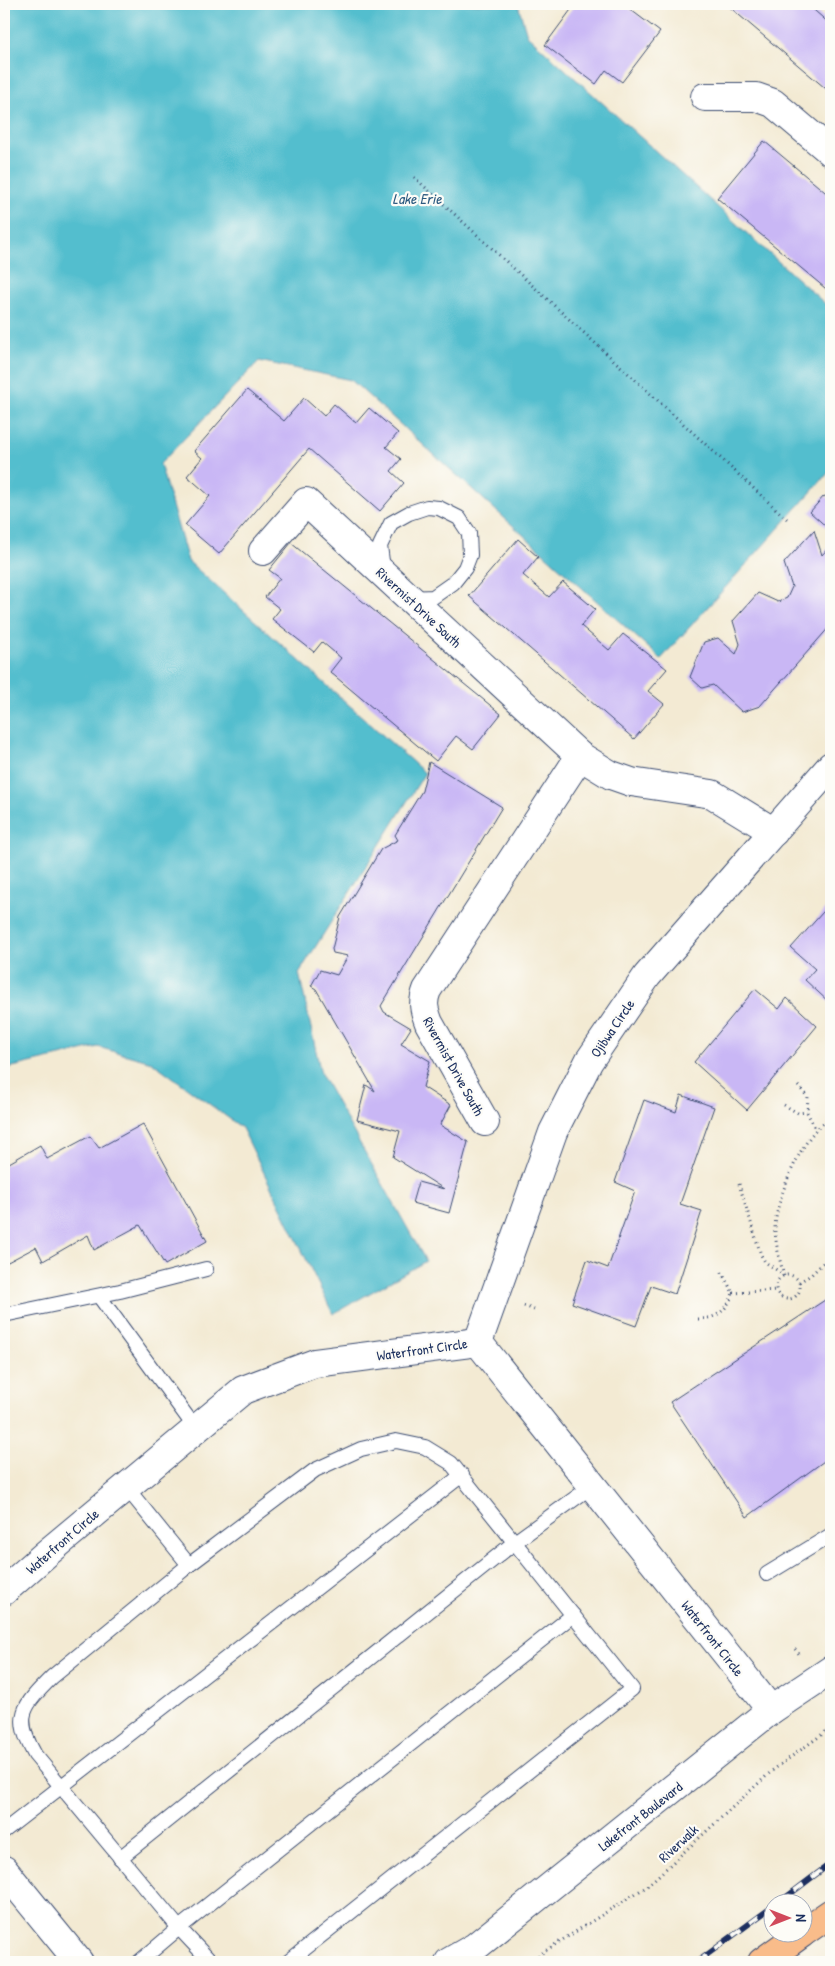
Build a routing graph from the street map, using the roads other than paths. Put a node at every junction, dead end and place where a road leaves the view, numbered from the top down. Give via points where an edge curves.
1 (706, 97) dead end
2 (831, 152) edge
3 (263, 552) dead end
4 (384, 575) junction
5 (410, 598) junction
6 (580, 756) junction
7 (831, 766) edge
8 (774, 832) junction
9 (485, 1122) dead end
10 (206, 1269) dead end
11 (99, 1296) junction
12 (4, 1315) edge
13 (478, 1342) junction
14 (196, 1429) junction
15 (462, 1475) junction
16 (592, 1486) junction
17 (126, 1487) junction
18 (831, 1535) edge
19 (515, 1542) junction
20 (189, 1566) junction
21 (767, 1574) dead end
22 (7, 1583) edge
23 (573, 1615) junction
24 (831, 1670) edge
25 (771, 1710) junction
26 (60, 1786) junction
27 (4, 1831) edge
28 (120, 1858) junction
29 (4, 1870) edge
30 (831, 1913) edge
31 (812, 1926) edge
32 (179, 1928) junction
33 (787, 1944) edge
34 (79, 1962) edge
35 (139, 1962) edge
36 (211, 1962) edge
37 (288, 1962) edge
38 (449, 1962) edge
39 (762, 1962) edge

1 - 2 street via 756,97 773,103
3 - 4 street, Rivermist Drive South via 306,502
4 - 5 street, Rivermist Drive South
4 - 5 lane via 380,546 391,523 427,507 439,508 459,518 469,533 470,555 465,568 433,597
5 - 6 street, Rivermist Drive South
6 - 8 street, Rivermist Drive South via 631,782 712,794
6 - 9 street, Rivermist Drive South via 427,990 423,1001 429,1023
7 - 8 street, Ojibwa Circle
8 - 13 street, Ojibwa Circle via 647,976 588,1061 553,1132
10 - 11 lane
11 - 12 lane
11 - 14 lane
13 - 14 street, Waterfront Circle via 316,1363 243,1390
13 - 16 street, Waterfront Circle
14 - 17 street, Waterfront Circle
15 - 19 lane
15 - 20 lane via 451,1463 425,1446 396,1441 361,1449 316,1470
15 - 26 lane
16 - 19 lane
16 - 25 street, Waterfront Circle
17 - 20 lane
17 - 22 street, Waterfront Circle
18 - 21 lane
19 - 23 lane
19 - 28 lane
20 - 26 lane via 52,1677 32,1697 22,1716 24,1736 34,1755
23 - 32 lane
23 - 37 lane via 632,1688
24 - 25 street, Lakefront Boulevard
25 - 38 street, Lakefront Boulevard via 475,1947
26 - 27 lane
26 - 28 lane
28 - 32 lane
29 - 34 street
30 - 31 highway
32 - 35 lane
32 - 36 lane
33 - 39 highway

